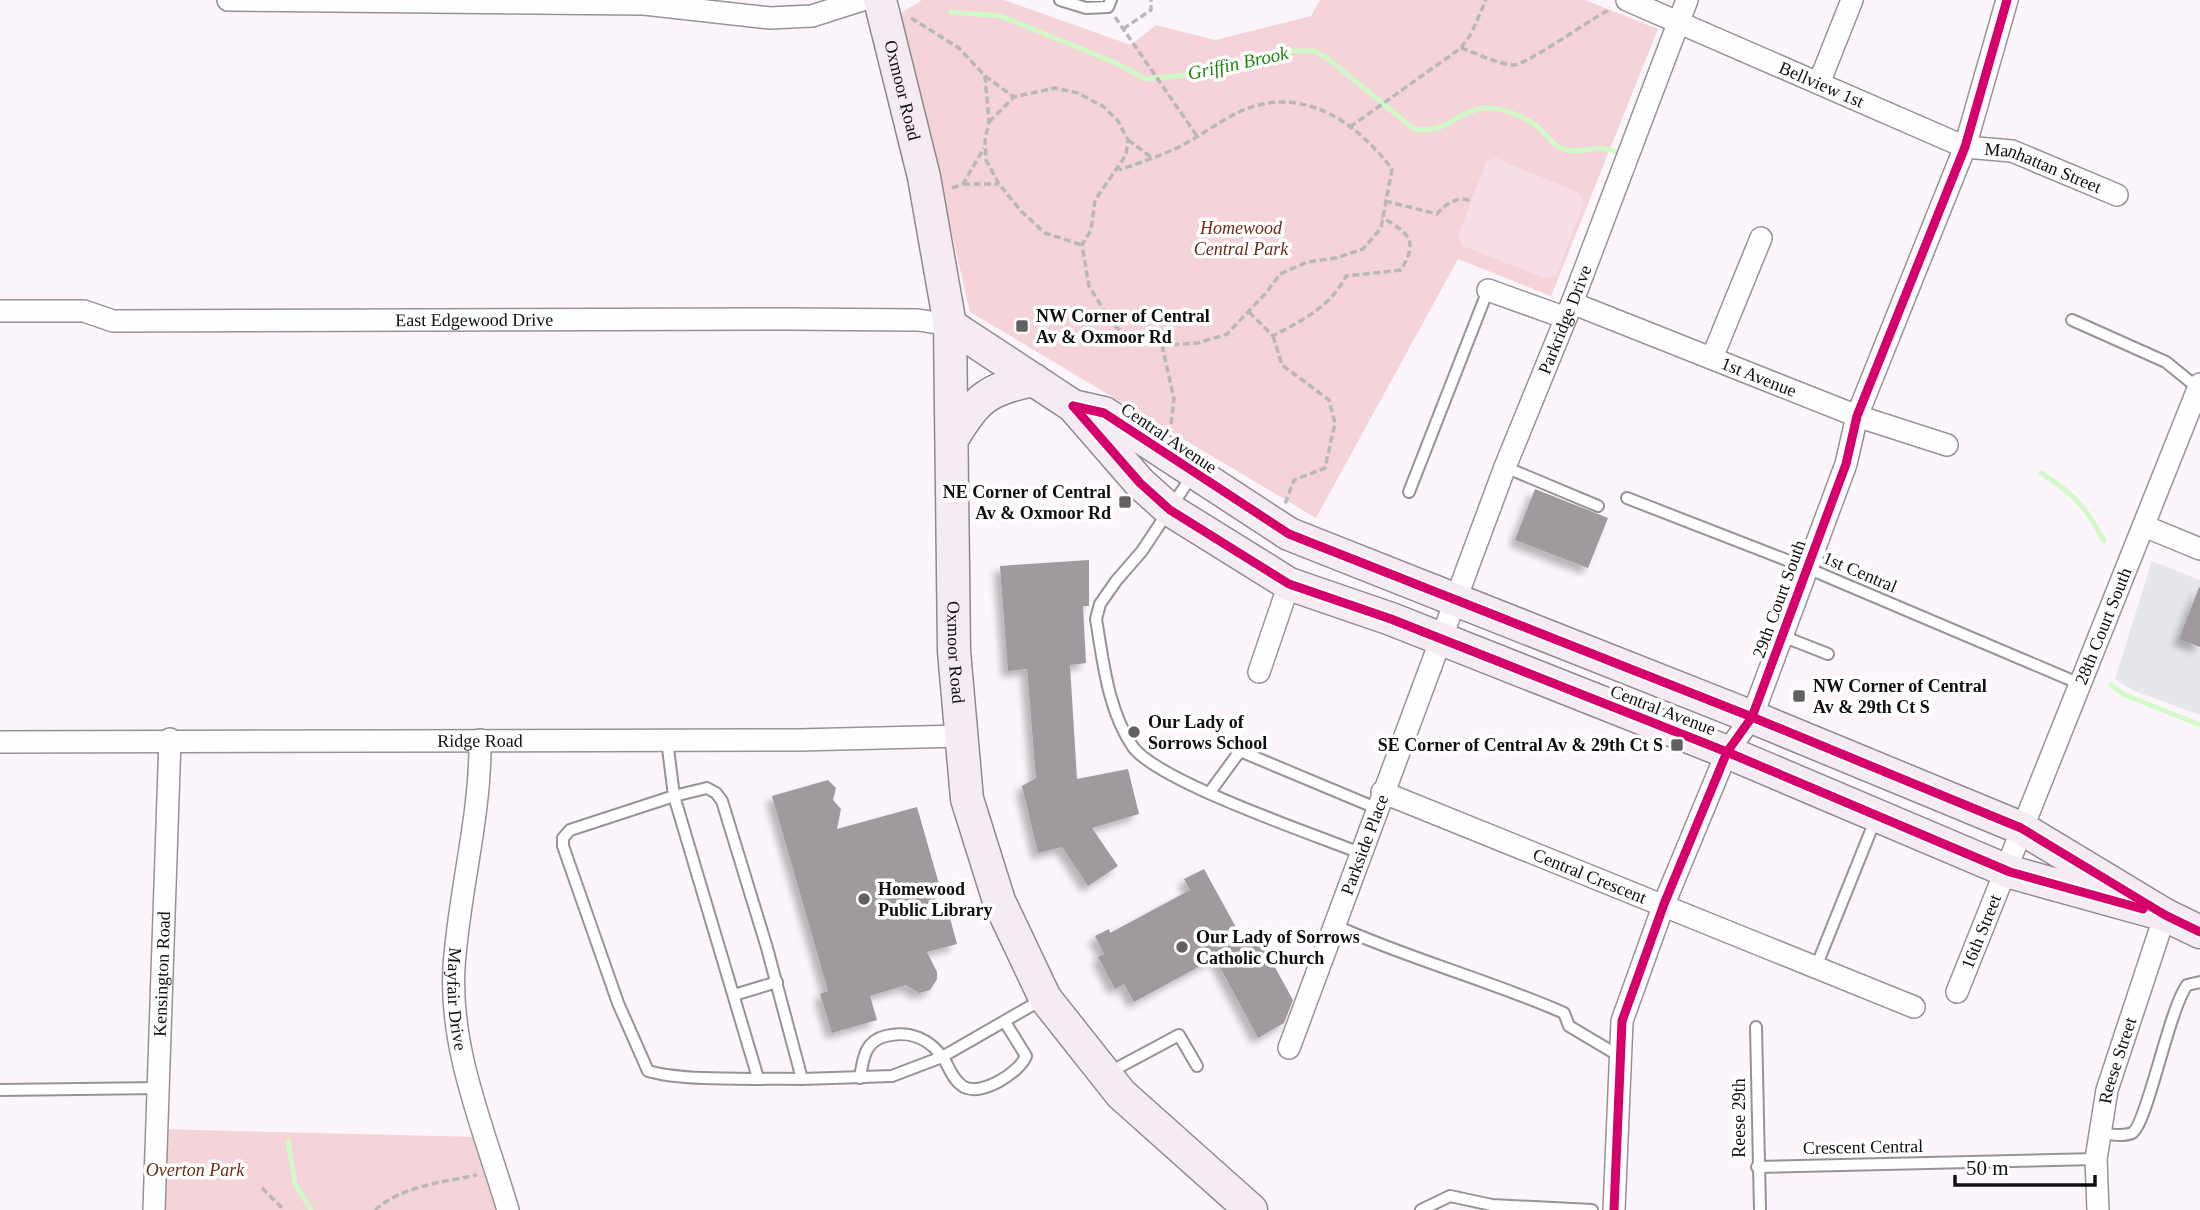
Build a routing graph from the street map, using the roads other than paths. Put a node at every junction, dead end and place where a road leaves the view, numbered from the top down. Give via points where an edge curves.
1 (228, 0) edge
2 (862, 0) edge
3 (1060, 0) edge
4 (1627, 0) edge
5 (1687, 0) edge
6 (1852, 0) edge
7 (2007, 0) edge
8 (1109, 3) edge
9 (893, 8) edge
10 (1679, 21) junction
11 (1819, 83) junction
12 (1965, 147) junction
13 (2117, 195) dead end
14 (1761, 238) dead end
15 (1488, 290) joint
16 (1569, 311) junction
17 (0, 312) edge
18 (2072, 320) dead end
19 (950, 325) junction
20 (1712, 358) junction
21 (1034, 380) junction
22 (2199, 386) edge
23 (1073, 406) junction
24 (1857, 416) junction
25 (952, 439) junction
26 (1947, 445) dead end
27 (1504, 467) junction
28 (1193, 474) junction
29 (1409, 492) dead end
30 (1627, 498) dead end
31 (1598, 506) dead end
32 (1170, 510) junction
33 (2144, 526) junction
34 (2200, 549) edge
35 (1807, 568) junction
36 (1289, 584) junction
37 (1455, 600) junction
38 (1782, 636) junction
39 (1440, 639) junction
40 (1828, 654) dead end
41 (1259, 672) dead end
42 (2078, 683) junction
43 (1752, 717) junction
44 (960, 736) junction
45 (170, 739) junction
46 (480, 740) junction
47 (667, 740) junction
48 (0, 742) edge
49 (1727, 752) junction
50 (1210, 792) junction
51 (674, 796) junction
52 (1379, 800) junction
53 (1878, 816) junction
54 (2021, 828) junction
55 (1360, 853) junction
56 (2006, 871) junction
57 (1664, 904) junction
58 (2165, 915) junction
59 (1334, 925) junction
60 (2200, 932) edge
61 (1816, 967) junction
62 (777, 982) junction
63 (2200, 982) edge
64 (1956, 992) dead end
65 (734, 995) junction
66 (1045, 998) junction
67 (1914, 1007) dead end
68 (1005, 1022) junction
69 (1756, 1027) dead end
70 (1289, 1048) dead end
71 (942, 1057) junction
72 (1621, 1057) junction
73 (1197, 1066) dead end
74 (1105, 1074) junction
75 (758, 1078) junction
76 (860, 1078) junction
77 (802, 1079) junction
78 (159, 1088) junction
79 (0, 1090) edge
80 (2099, 1133) junction
81 (2096, 1159) junction
82 (1757, 1167) junction
83 (154, 1210) edge
84 (508, 1210) edge
85 (1251, 1210) edge
86 (1421, 1210) edge
87 (1592, 1210) edge
88 (1614, 1210) edge
89 (1760, 1210) edge
90 (2098, 1210) edge

1 - 2 street via 644,4 770,18 812,16
3 - 8 lane via 1086,8
4 - 10 street
5 - 10 street, Parkridge Drive
6 - 11 street
7 - 12 street, 29th Court South
9 - 19 main road, Oxmoor Road
10 - 11 street, Bellview 1st
10 - 16 street, Parkridge Drive
11 - 12 street, Bellview 1st
12 - 13 street, Manhattan Street via 2012,150
12 - 24 street, 29th Court South
14 - 20 street
15 - 16 street, 1st Avenue
15 - 29 lane
16 - 20 street, 1st Avenue
16 - 27 street, Parkridge Drive
17 - 19 street, East Edgewood Drive via 84,311 113,321 801,319 918,320
18 - 22 lane via 2166,362
19 - 21 main road, Central Avenue
19 - 25 main road, Oxmoor Road
20 - 24 street, 1st Avenue
21 - 23 main road, Central Avenue
21 - 25 main road via 985,395
22 - 33 street, 28th Court South
23 - 28 main road, Central Avenue via 1104,413
23 - 32 main road, Central Avenue via 1140,483
24 - 26 street, 1st Avenue
24 - 35 street, 29th Court South via 1846,464
25 - 44 main road, Oxmoor Road via 954,651
27 - 31 lane
27 - 37 street, Parkridge Drive
28 - 32 lane
28 - 37 main road, Central Avenue via 1289,534
30 - 35 lane, 1st Central
32 - 36 main road, Central Avenue
32 - 50 lane via 1100,604 1096,619 1116,717 1135,749 1171,776
33 - 34 street
33 - 42 street, 28th Court South
35 - 38 street, 29th Court South
35 - 42 lane, 1st Central
36 - 39 main road, Central Avenue
36 - 41 street
37 - 39 street, Parkridge Drive
37 - 43 main road, Central Avenue
38 - 40 lane
38 - 43 street, 29th Court South
39 - 49 main road, Central Avenue
39 - 52 street, Parkside Place
42 - 54 street, 28th Court South
43 - 49 street, 29th Court South
43 - 54 main road, Central Avenue
44 - 47 street, Ridge Road
44 - 66 main road, Oxmoor Road via 967,799 999,901
45 - 46 street, Ridge Road
45 - 48 street, Ridge Road
45 - 78 street, Kensington Road
46 - 47 street, Ridge Road
46 - 84 street, Mayfair Drive via 481,772 456,943 454,998 461,1054
47 - 51 lane
49 - 53 main road, Central Avenue
49 - 57 street, 29th Court South
50 - 52 lane via 1240,751
50 - 55 lane
51 - 62 lane via 707,788 722,800
51 - 65 lane
51 - 75 lane via 570,830 563,846 644,1066 669,1074
52 - 55 street, Parkside Place
52 - 57 street, Central Crescent
53 - 56 main road, Central Avenue
53 - 61 lane
54 - 56 street, 28th Court South
54 - 58 main road, Central Avenue
55 - 59 street, Parkside Place
56 - 58 main road, Central Avenue
56 - 64 street, 16th Street
57 - 61 street, Central Crescent
57 - 72 street, 29th Court South via 1622,1021
58 - 60 main road, Central Avenue
58 - 80 street, Reese Street via 2107,1090
59 - 70 street, Parkside Place
59 - 72 lane via 1564,1013 1569,1026
61 - 67 street, Central Crescent
62 - 65 lane
62 - 77 lane
63 - 80 lane via 2188,985 2180,996 2136,1129 2127,1135
65 - 75 lane
66 - 68 lane
66 - 74 main road, Oxmoor Road
68 - 71 lane
68 - 71 lane via 1026,1056 1017,1068 984,1088 966,1088 957,1082
69 - 82 lane, Reese 29th
71 - 76 lane via 892,1076
71 - 76 lane via 916,1034 881,1037 868,1046
72 - 88 street, 29th Court South
73 - 74 lane via 1179,1035
74 - 85 main road, Oxmoor Road via 1121,1094
75 - 77 lane
76 - 77 lane
78 - 79 lane
78 - 83 street, Kensington Road
80 - 81 street, Reese Street
81 - 82 lane, Crescent Central
81 - 90 street, Reese Street
82 - 89 lane, Reese 29th
86 - 87 lane via 1450,1196 1492,1205

